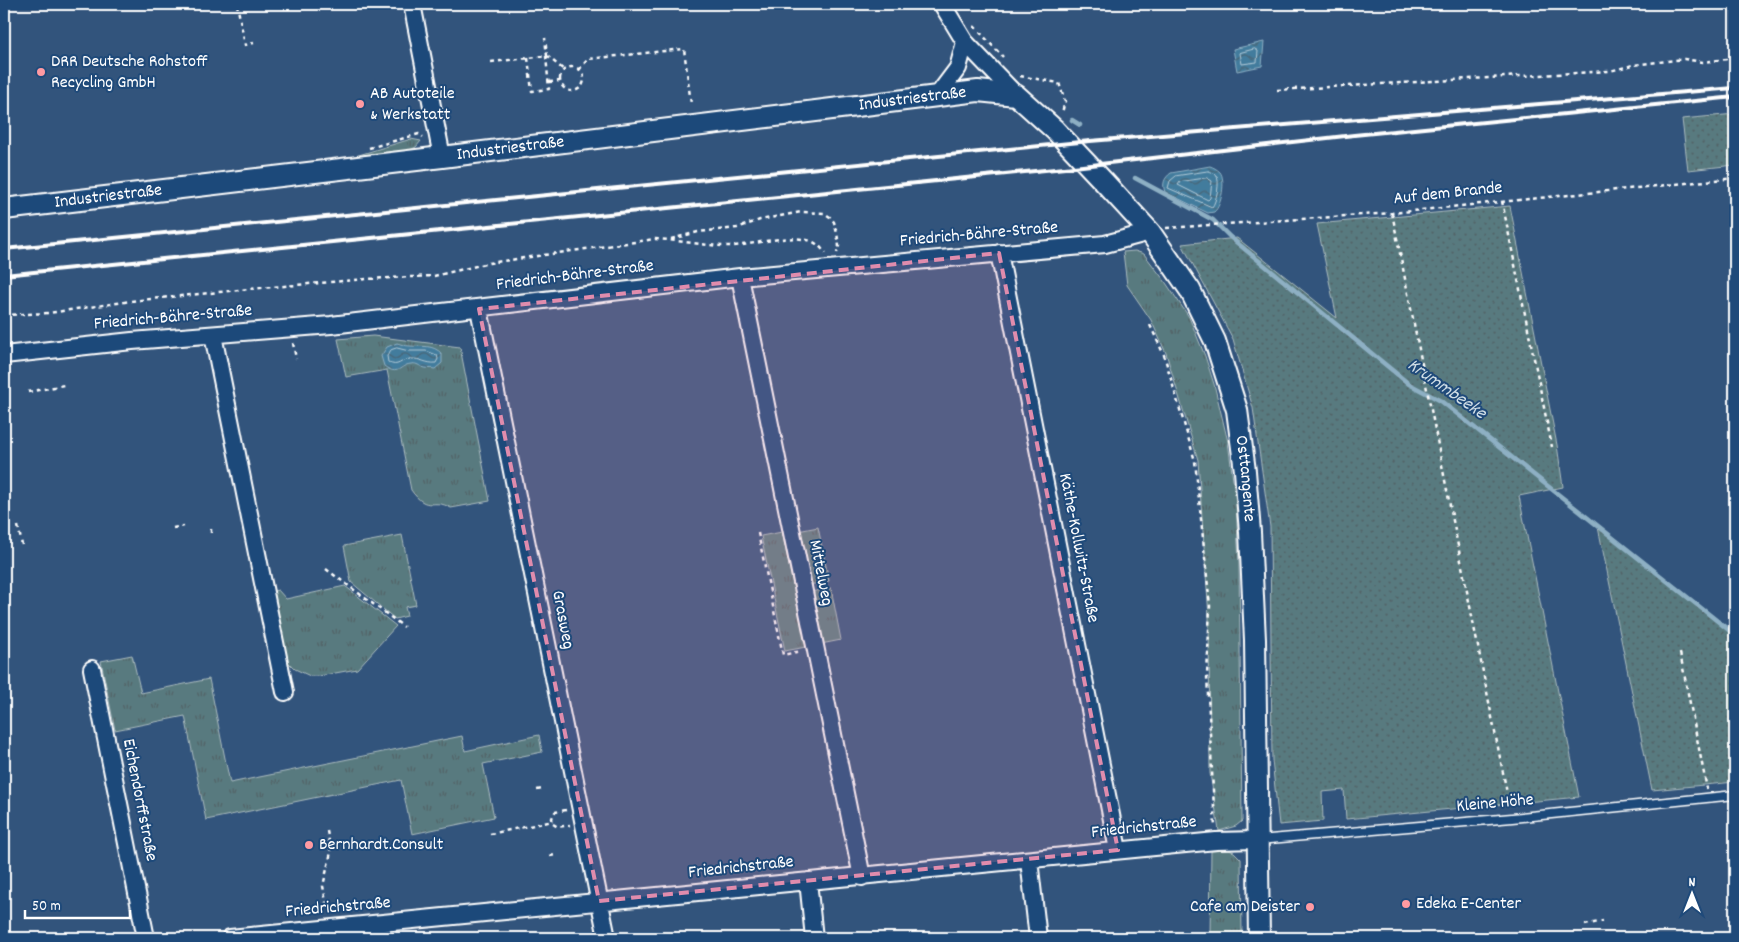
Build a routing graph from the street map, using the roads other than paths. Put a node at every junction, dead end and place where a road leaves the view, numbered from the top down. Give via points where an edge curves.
1 (412, 4) edge
2 (942, 4) edge
3 (965, 42) junction
4 (1016, 95) junction
5 (938, 96) junction
6 (442, 157) junction
7 (4, 209) edge
8 (1157, 230) junction
9 (999, 253) junction
10 (740, 277) junction
11 (479, 309) junction
12 (212, 335) junction
13 (4, 356) edge
14 (92, 669) dead end
15 (285, 692) dead end
16 (1735, 795) edge
17 (1257, 840) junction
18 (1118, 850) junction
19 (1028, 860) junction
20 (862, 877) junction
21 (808, 881) junction
22 (599, 901) junction
23 (360, 932) edge
24 (146, 938) edge
25 (230, 938) edge
26 (607, 938) edge
27 (814, 938) edge
28 (1038, 938) edge
29 (1259, 938) edge

1 - 6 street
2 - 3 street
3 - 4 street
3 - 5 street via 958,68
4 - 5 street, Industriestraße via 978,91
4 - 8 street, Osttangente
5 - 6 street, Industriestraße
6 - 7 street, Industriestraße
8 - 9 street, Friedrich-Bähre-Straße via 1105,244
8 - 17 street, Osttangente via 1215,341 1237,410 1250,532 1255,640
9 - 10 street, Friedrich-Bähre-Straße via 833,265
9 - 18 street, Käthe-Kollwitz-Straße
10 - 11 street, Friedrich-Bähre-Straße
10 - 20 street, Mittelweg
11 - 12 street, Friedrich-Bähre-Straße via 331,326
11 - 22 street, Grasweg
12 - 13 street, Friedrich-Bähre-Straße
12 - 15 street
14 - 24 street, Eichendorffstraße
16 - 17 lane, Kleine Höhe
17 - 18 street, Friedrichstraße via 1216,840
17 - 29 street, Osttangente
18 - 19 street, Friedrichstraße
19 - 20 street, Friedrichstraße
19 - 28 street
20 - 21 street, Friedrichstraße
21 - 22 street, Friedrichstraße
21 - 27 street
22 - 23 street, Friedrichstraße
22 - 26 street, Grasweg
23 - 25 street, Friedrichstraße

